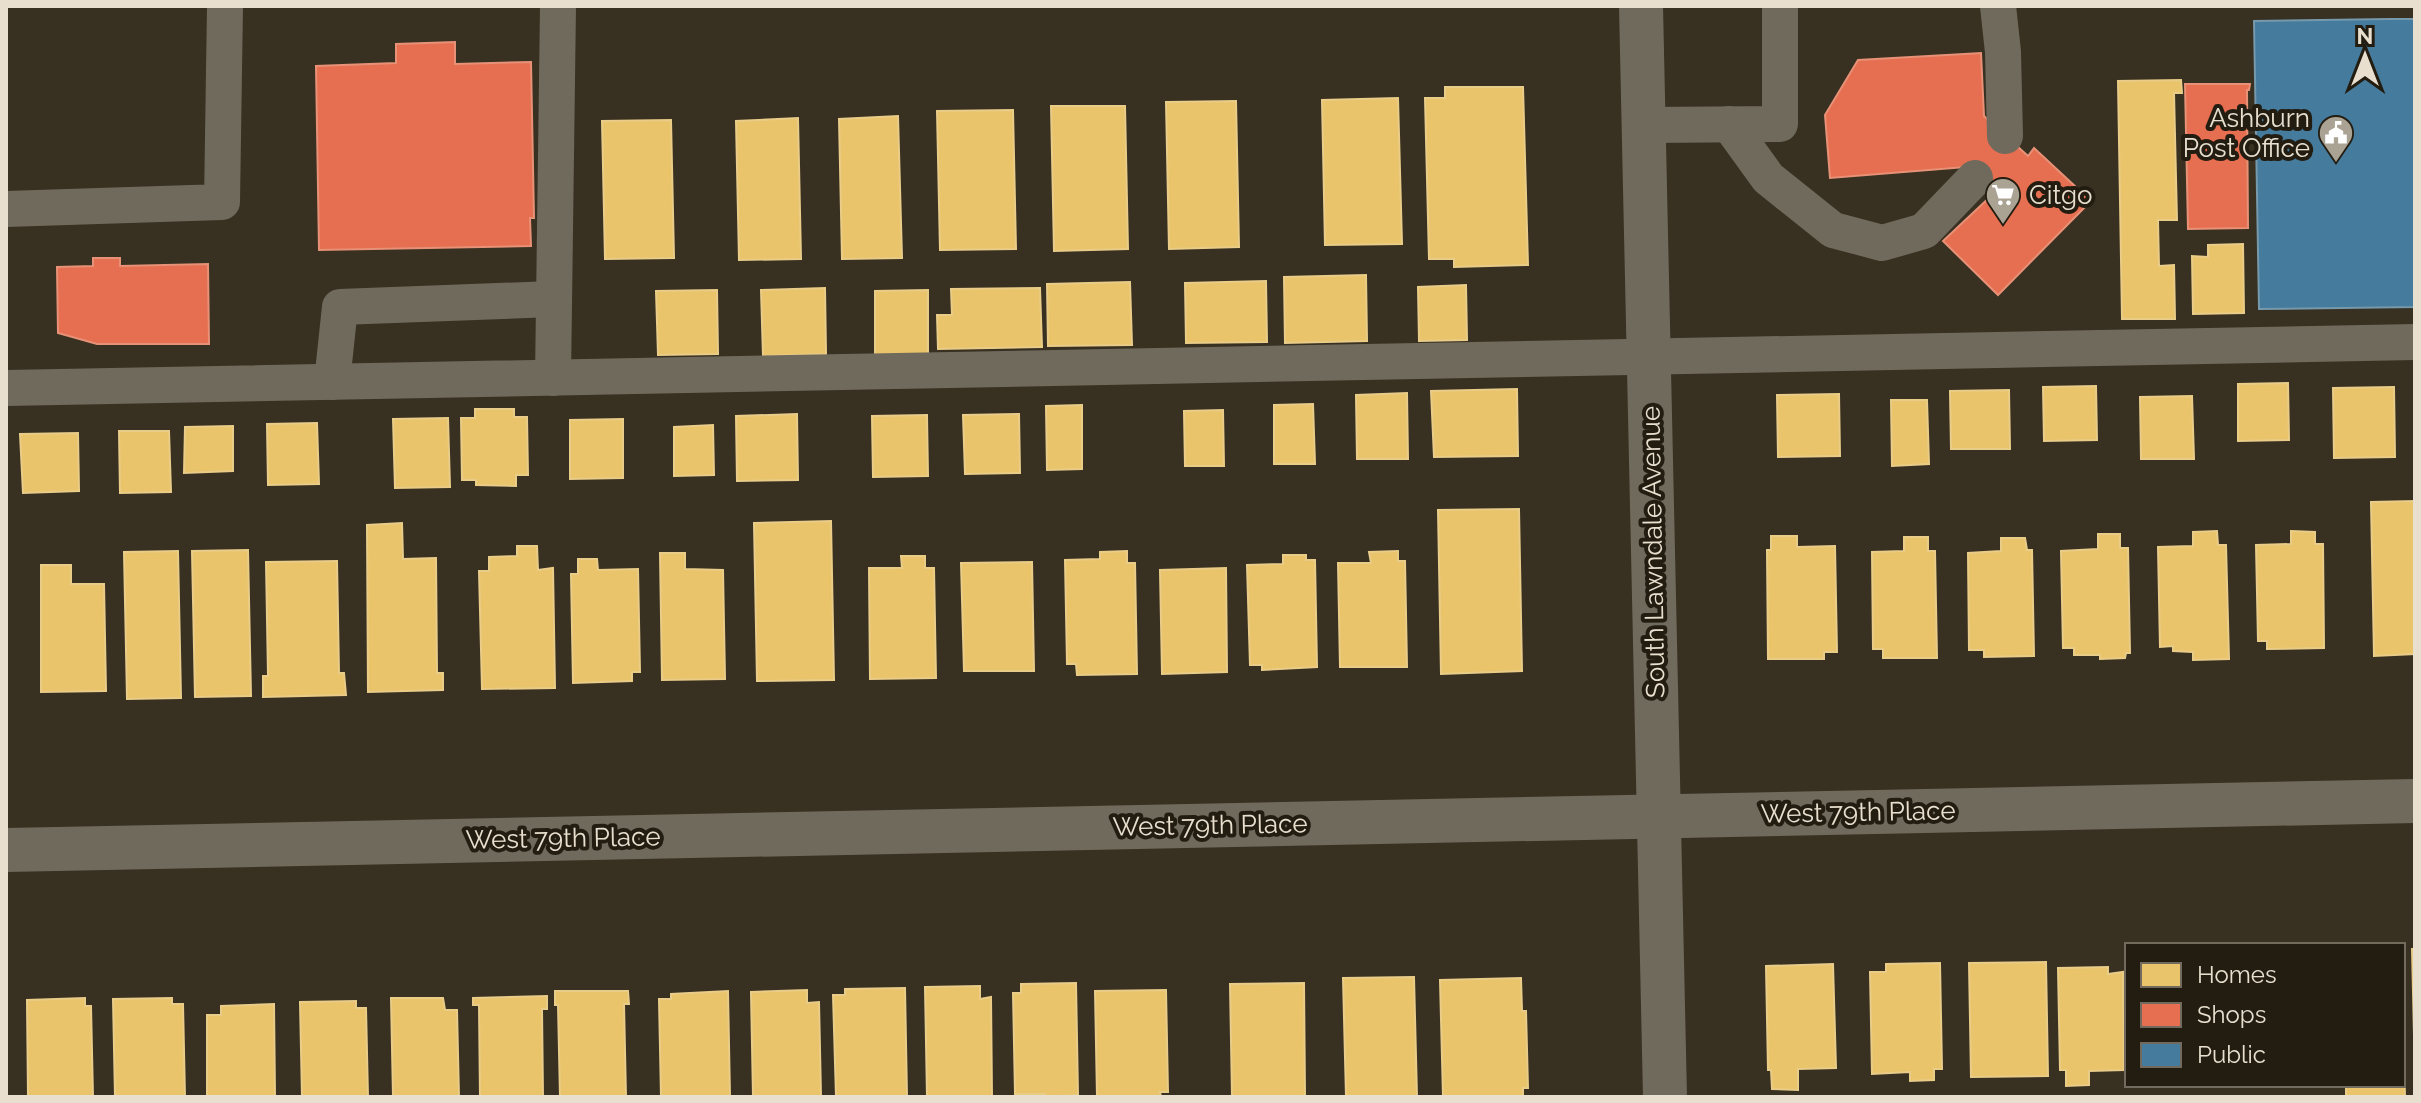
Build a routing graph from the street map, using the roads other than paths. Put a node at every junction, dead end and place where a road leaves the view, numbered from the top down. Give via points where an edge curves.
1 (225, 6) edge
2 (558, 6) edge
3 (1641, 6) edge
4 (1780, 6) edge
5 (1998, 6) edge
6 (1729, 124) junction
7 (1644, 125) junction
8 (2005, 136) dead end
9 (1975, 178) dead end
10 (6, 209) edge
11 (553, 299) junction
12 (2415, 342) edge
13 (1649, 358) junction
14 (553, 378) junction
15 (332, 382) junction
16 (6, 388) edge
17 (2415, 801) edge
18 (1659, 815) junction
19 (6, 850) edge
20 (1665, 1097) edge

1 - 10 lane via 222,202
2 - 11 lane
3 - 7 street, South Lawndale Avenue
4 - 6 lane via 1780,124
5 - 8 lane
6 - 7 lane
6 - 9 lane via 1768,178 1833,230 1882,243 1924,231
7 - 13 street, South Lawndale Avenue
11 - 14 lane
11 - 15 lane via 340,307
12 - 13 lane
13 - 14 lane
13 - 18 street, South Lawndale Avenue
14 - 15 lane
15 - 16 lane
17 - 18 street, West 79th Place
18 - 19 street, West 79th Place
18 - 20 street, South Lawndale Avenue

